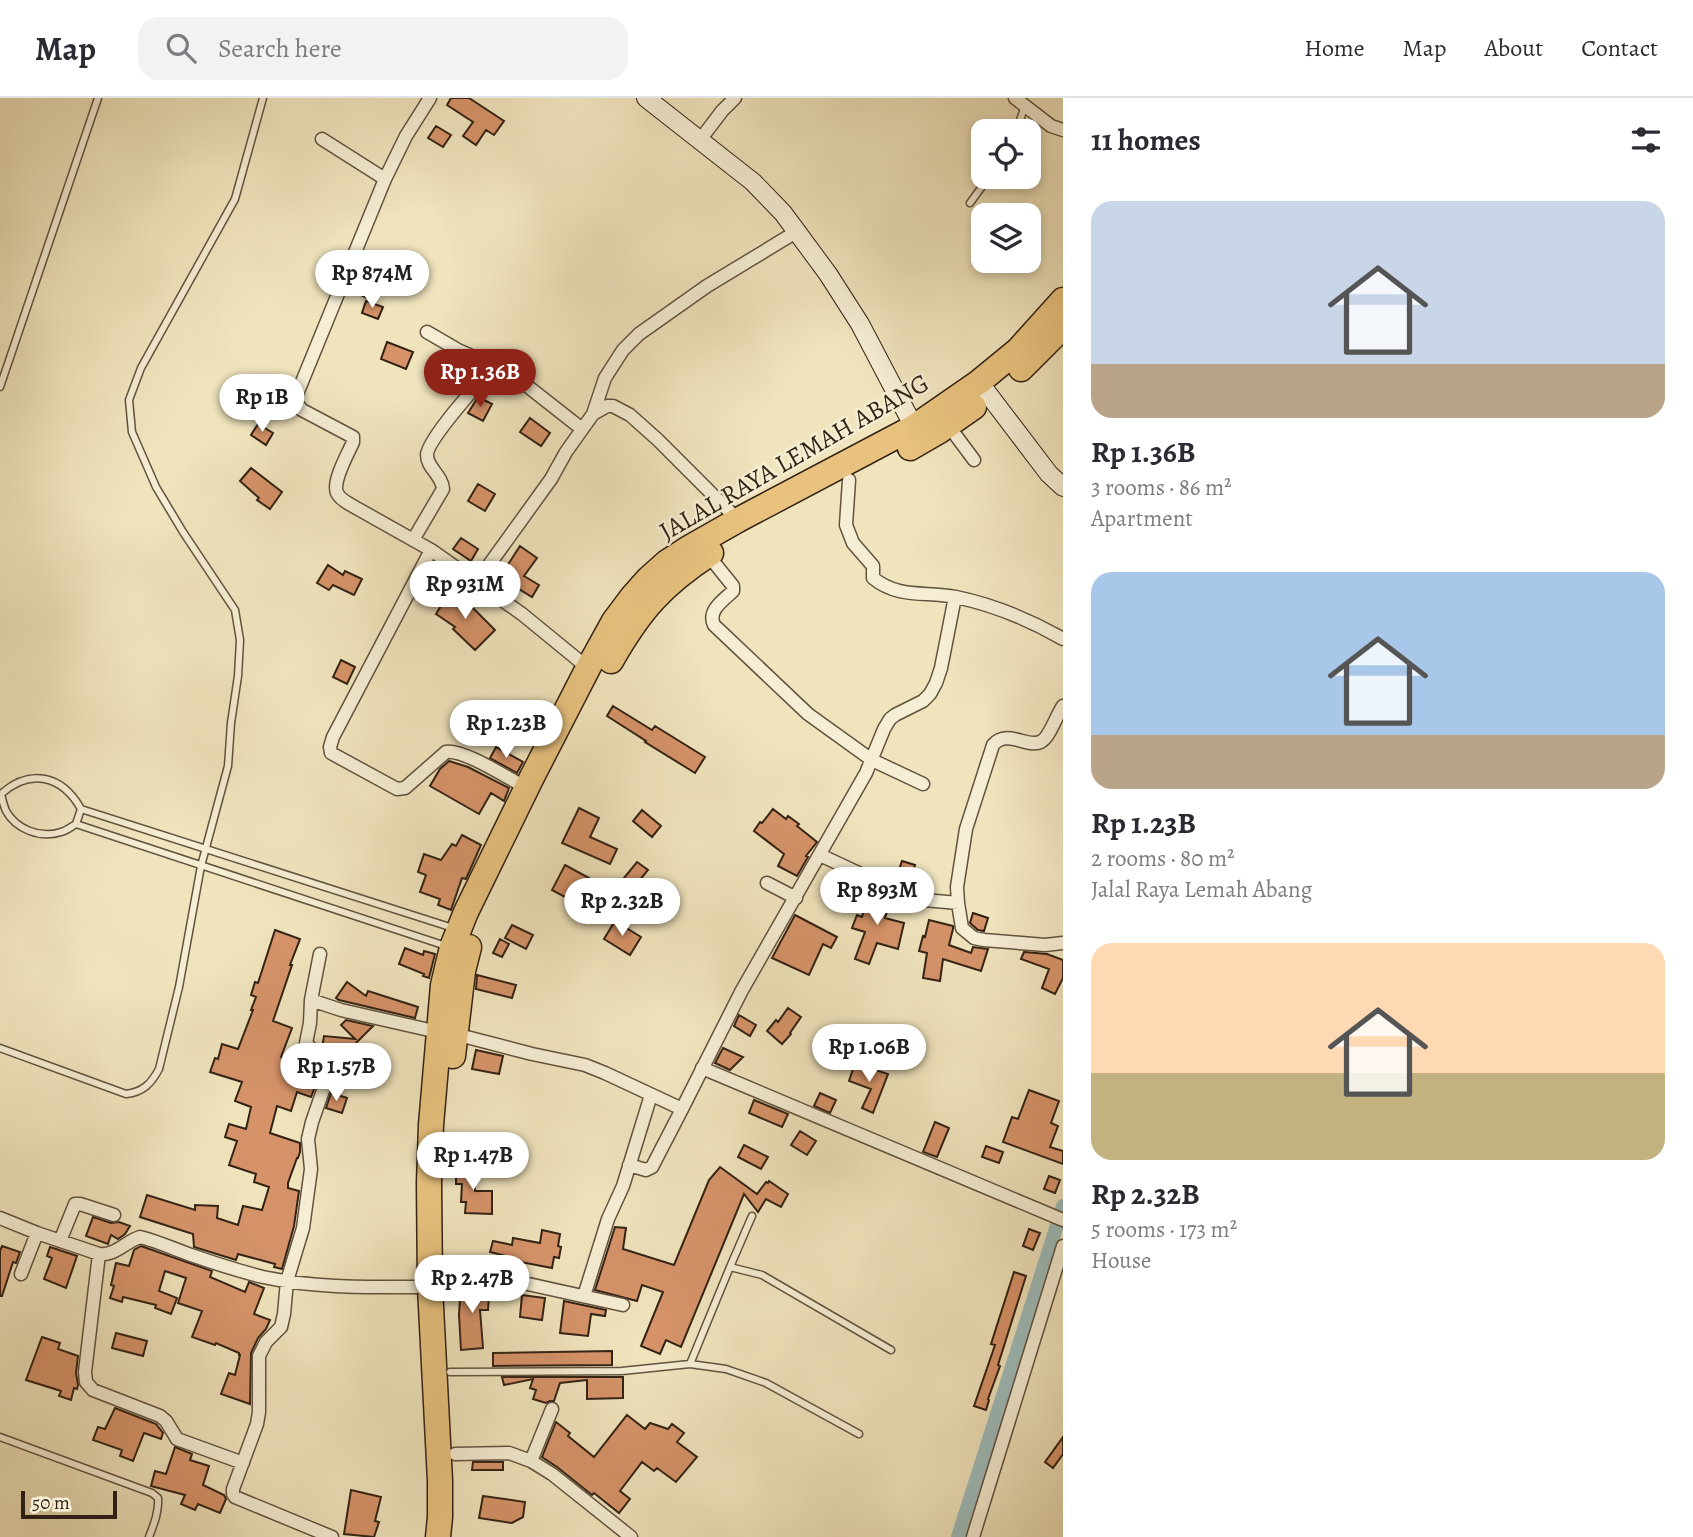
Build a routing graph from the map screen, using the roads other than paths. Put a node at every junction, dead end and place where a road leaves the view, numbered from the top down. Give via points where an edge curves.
1 (98, 98) edge
2 (263, 98) edge
3 (430, 98) edge
4 (646, 98) edge
5 (735, 98) edge
6 (1020, 102) edge
7 (1063, 130) edge
8 (322, 139) dead end
9 (700, 140) junction
10 (385, 179) junction
11 (980, 189) edge
12 (970, 203) dead end
13 (796, 232) junction
14 (1063, 300) edge
15 (1063, 327) edge
16 (427, 332) dead end
17 (494, 366) junction
18 (0, 387) edge
19 (984, 389) junction
20 (593, 414) junction
21 (948, 425) junction
22 (914, 427) junction
23 (582, 429) junction
24 (974, 460) dead end
25 (849, 480) junction
26 (1063, 486) edge
27 (738, 520) junction
28 (413, 540) junction
29 (431, 550) junction
30 (708, 555) junction
31 (476, 583) junction
32 (956, 597) junction
33 (1063, 639) edge
34 (588, 668) junction
35 (1063, 706) edge
36 (872, 761) junction
37 (923, 784) dead end
38 (527, 789) junction
39 (0, 794) edge
40 (81, 809) junction
41 (76, 824) junction
42 (206, 850) junction
43 (820, 855) junction
44 (201, 866) junction
45 (767, 883) dead end
46 (796, 898) junction
47 (958, 903) junction
48 (461, 940) junction
49 (1063, 943) edge
50 (320, 954) dead end
51 (311, 1000) junction
52 (447, 1033) junction
53 (0, 1048) edge
54 (702, 1068) junction
55 (651, 1095) junction
56 (682, 1109) junction
57 (629, 1165) junction
58 (114, 1215) dead end
59 (752, 1216) dead end
60 (0, 1218) edge
61 (1063, 1220) edge
62 (37, 1233) junction
63 (60, 1241) junction
64 (1063, 1246) edge
65 (99, 1254) junction
66 (730, 1267) junction
67 (1059, 1272) edge
68 (21, 1274) dead end
69 (287, 1281) junction
70 (437, 1281) junction
71 (584, 1296) junction
72 (623, 1305) dead end
73 (891, 1350) dead end
74 (690, 1364) junction
75 (450, 1372) junction
76 (552, 1409) dead end
77 (859, 1434) dead end
78 (0, 1437) edge
79 (455, 1454) junction
80 (531, 1461) junction
81 (243, 1463) junction
82 (149, 1537) edge
83 (332, 1537) edge
84 (438, 1537) edge
85 (455, 1537) edge
86 (631, 1537) edge
87 (973, 1537) edge

1 - 18 lane
2 - 42 lane via 235,199 141,368 129,400 132,432 156,487 234,610 240,640 228,766
3 - 10 street
4 - 9 street
5 - 9 street
6 - 7 street
8 - 10 street
9 - 13 street via 753,182
10 - 28 street via 296,403 353,437 337,479 341,498
11 - 12 lane
13 - 20 street via 639,334 605,378
13 - 22 street via 860,324
14 - 19 highway, JALAL RAYA LEMAH ABANG
15 - 19 highway, JALAL RAYA LEMAH ABANG via 1028,363
16 - 17 street
17 - 23 street via 512,374
17 - 28 street via 428,447 429,464 443,489
19 - 21 highway, JALAL RAYA LEMAH ABANG
19 - 22 highway, JALAL RAYA LEMAH ABANG
19 - 26 street
20 - 23 street
20 - 27 street via 609,406 630,415
21 - 24 street
21 - 25 highway, JALAL RAYA LEMAH ABANG
22 - 27 highway, JALAL RAYA LEMAH ABANG
23 - 31 street
25 - 30 highway, JALAL RAYA LEMAH ABANG
25 - 32 street via 846,525 853,543 873,566 873,578 907,594
27 - 34 highway, JALAL RAYA LEMAH ABANG via 667,562 648,579 614,621
28 - 29 street
29 - 31 street
29 - 38 street via 333,737 331,753 405,789 452,751
30 - 36 street via 733,586 712,611 714,625 808,714
30 - 48 highway, JALAL RAYA LEMAH ABANG via 663,588 624,638 480,917
31 - 34 street
32 - 33 street via 1025,619
32 - 36 street via 936,683 923,701 890,719
34 - 38 highway, JALAL RAYA LEMAH ABANG
35 - 47 street via 1042,742 1004,738 993,746 966,829
36 - 37 street
36 - 43 street
38 - 48 highway, JALAL RAYA LEMAH ABANG via 480,882
39 - 40 lane via 21,780 45,779 67,789
39 - 41 lane via 15,823 29,832 45,835
40 - 41 lane
40 - 42 lane
41 - 44 lane
42 - 44 lane
42 - 48 lane
43 - 46 street
43 - 47 street via 899,892
44 - 48 lane
44 - 53 lane via 162,1058 147,1087 126,1094
45 - 46 street
46 - 54 street
47 - 49 street via 962,928 974,938
48 - 52 highway, JALAL RAYA LEMAH ABANG
50 - 51 street
51 - 52 street
51 - 69 street via 306,1043 328,1076 308,1139 311,1169 303,1228
52 - 55 street via 585,1065
52 - 70 highway, JALAL RAYA LEMAH ABANG via 449,1104
54 - 56 street
54 - 61 street
55 - 56 street
55 - 57 street
56 - 57 street via 652,1167 646,1170
57 - 71 street
58 - 63 street via 75,1204
59 - 66 lane
60 - 62 street
62 - 63 street
62 - 68 street
63 - 65 street
64 - 67 street
65 - 69 street via 115,1252 140,1237
65 - 81 street via 85,1373 88,1385 160,1416 177,1439
66 - 73 lane via 762,1275
66 - 74 lane
67 - 87 street
69 - 70 street via 356,1287
69 - 81 street via 281,1327 259,1356 259,1412
70 - 71 street via 483,1274
70 - 75 highway, JALAL RAYA LEMAH ABANG
70 - 84 highway, JALAL RAYA LEMAH ABANG
71 - 72 street
74 - 75 lane via 622,1371
74 - 77 lane via 726,1369 766,1383
75 - 79 highway, JALAL RAYA LEMAH ABANG
76 - 80 street
78 - 82 lane via 158,1497
79 - 80 street via 509,1453
79 - 85 highway, JALAL RAYA LEMAH ABANG
80 - 86 street
81 - 83 street via 233,1489 236,1497

